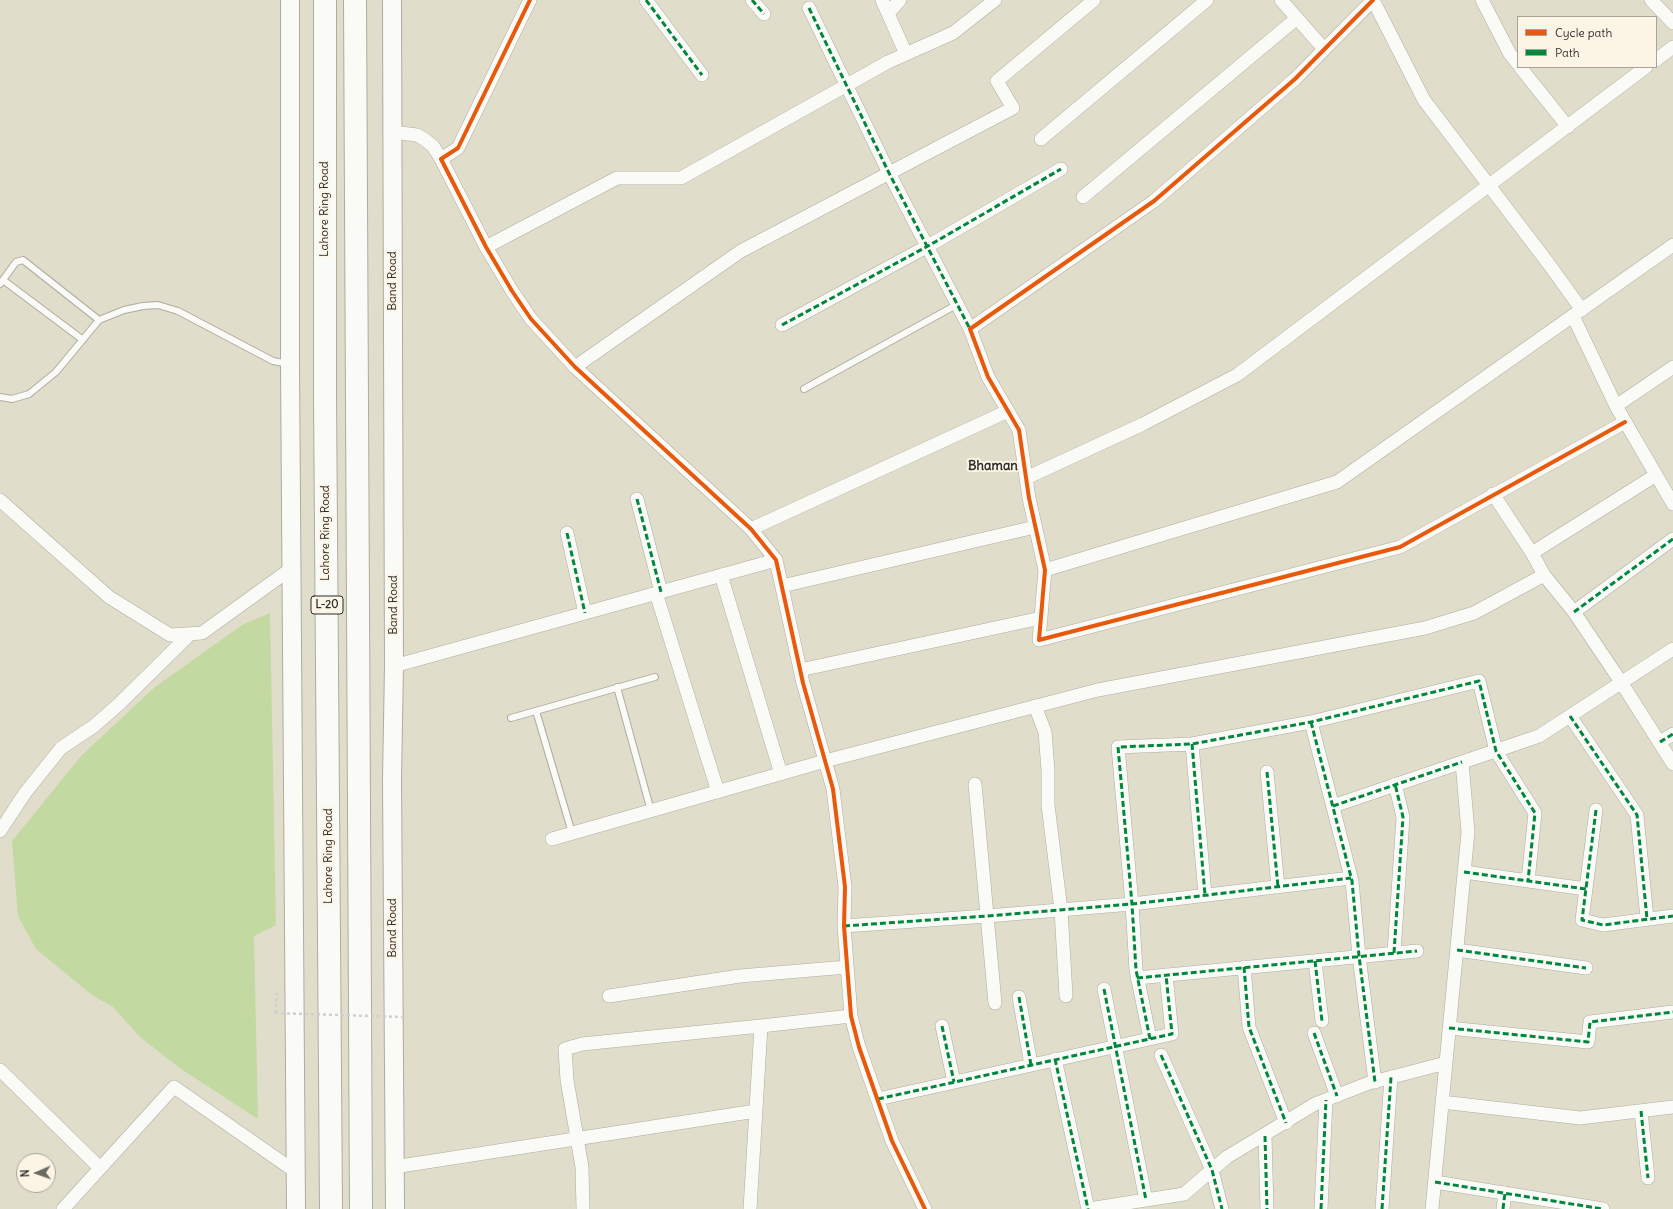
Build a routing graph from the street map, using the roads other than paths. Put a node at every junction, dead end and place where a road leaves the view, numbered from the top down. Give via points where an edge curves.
1 (290, 0) edge
2 (325, 0) edge
3 (355, 0) edge
4 (392, 0) edge
5 (530, 0) edge
6 (646, 0) edge
7 (752, 0) edge
8 (882, 0) edge
9 (900, 0) edge
10 (995, 0) edge
11 (1094, 0) edge
12 (1207, 0) edge
13 (1281, 0) edge
14 (1373, 0) edge
15 (1482, 0) edge
16 (1651, 0) edge
17 (809, 8) dead end
18 (888, 13) junction
19 (764, 14) dead end
20 (1297, 18) junction
21 (1673, 23) edge
22 (1673, 47) edge
23 (1324, 49) junction
24 (906, 54) junction
25 (1657, 59) edge
26 (1517, 63) edge
27 (1521, 68) edge
28 (1645, 68) edge
29 (702, 75) dead end
30 (846, 85) junction
31 (1568, 127) junction
32 (392, 132) junction
33 (1041, 139) dead end
34 (441, 158) junction
35 (1061, 169) dead end
36 (889, 173) junction
37 (1490, 186) junction
38 (1083, 197) dead end
39 (1673, 245) edge
40 (928, 246) junction
41 (486, 247) junction
42 (2, 282) edge
43 (958, 304) junction
44 (1578, 313) junction
45 (99, 320) junction
46 (782, 325) dead end
47 (970, 329) junction
48 (83, 340) junction
49 (290, 364) junction
50 (575, 367) junction
51 (1673, 367) edge
52 (804, 389) dead end
53 (0, 397) edge
54 (1616, 406) junction
55 (1008, 411) junction
56 (1625, 422) junction
57 (1656, 474) junction
58 (1026, 478) junction
59 (1493, 494) junction
60 (1671, 497) edge
61 (637, 499) dead end
62 (0, 500) edge
63 (1035, 527) junction
64 (751, 528) junction
65 (567, 533) dead end
66 (1673, 538) edge
67 (1532, 553) junction
68 (776, 560) junction
69 (292, 568) junction
70 (1045, 570) junction
71 (722, 575) junction
72 (1544, 575) junction
73 (782, 586) junction
74 (658, 593) junction
75 (1574, 612) junction
76 (585, 613) junction
77 (1041, 618) junction
78 (190, 634) junction
79 (1673, 649) edge
80 (394, 666) junction
81 (800, 670) junction
82 (654, 677) dead end
83 (1621, 682) junction
84 (617, 688) junction
85 (1035, 706) junction
86 (536, 711) junction
87 (1570, 716) junction
88 (511, 718) dead end
89 (1311, 722) junction
90 (1673, 734) edge
91 (1660, 742) junction
92 (1192, 744) junction
93 (1496, 751) junction
94 (825, 761) junction
95 (1462, 762) junction
96 (1673, 764) edge
97 (1267, 772) dead end
98 (780, 774) junction
99 (974, 784) dead end
100 (1395, 784) junction
101 (718, 792) junction
102 (1333, 806) junction
103 (1596, 810) dead end
104 (651, 811) junction
105 (0, 831) edge
106 (572, 834) junction
107 (552, 839) dead end
108 (1464, 872) junction
109 (1351, 878) junction
110 (1528, 881) junction
111 (1278, 887) junction
112 (1586, 889) junction
113 (1205, 895) junction
114 (1132, 904) junction
115 (1061, 910) junction
116 (987, 916) junction
117 (1673, 916) edge
118 (1647, 919) junction
119 (844, 926) junction
120 (1417, 950) dead end
121 (1456, 950) junction
122 (1394, 953) junction
123 (1359, 956) junction
124 (1315, 960) junction
125 (848, 966) junction
126 (1244, 967) junction
127 (1586, 968) dead end
128 (1166, 975) junction
129 (1137, 978) junction
130 (1104, 989) dead end
131 (609, 996) dead end
132 (1019, 996) dead end
133 (1066, 996) dead end
134 (995, 1003) dead end
135 (1673, 1012) edge
136 (852, 1016) junction
137 (1322, 1021) dead end
138 (761, 1026) junction
139 (942, 1026) dead end
140 (1449, 1028) junction
141 (1314, 1033) dead end
142 (1150, 1038) junction
143 (1115, 1046) junction
144 (1161, 1055) dead end
145 (1055, 1060) junction
146 (1446, 1063) junction
147 (1031, 1065) junction
148 (0, 1070) edge
149 (1391, 1078) junction
150 (954, 1082) junction
151 (1375, 1082) junction
152 (1332, 1098) junction
153 (878, 1099) junction
154 (1442, 1102) junction
155 (1673, 1107) edge
156 (756, 1111) junction
157 (1641, 1111) junction
158 (1286, 1123) junction
159 (1265, 1136) junction
160 (577, 1139) junction
161 (100, 1168) junction
162 (394, 1168) junction
163 (1212, 1170) junction
164 (296, 1172) junction
165 (1648, 1178) dead end
166 (1435, 1182) junction
167 (1505, 1193) junction
168 (1146, 1200) junction
169 (1554, 1205) edge
170 (63, 1209) edge
171 (296, 1209) edge
172 (331, 1209) edge
173 (361, 1209) edge
174 (395, 1209) edge
175 (583, 1209) edge
176 (750, 1209) edge
177 (925, 1209) edge
178 (1089, 1209) edge
179 (1222, 1209) edge
180 (1267, 1209) edge
181 (1321, 1209) edge
182 (1382, 1209) edge
183 (1432, 1209) edge
184 (1503, 1209) edge
185 (1603, 1209) edge

1 - 49 main road
2 - 172 highway, Lahore Ring Road / L-20
3 - 173 highway, L-20
4 - 32 main road, Band Road
5 - 34 street via 458,148
6 - 29 street
7 - 19 street
8 - 18 street
9 - 18 street
10 - 24 street via 953,33
11 - 36 street via 997,80 1013,108
12 - 33 street
13 - 20 street
14 - 23 street
14 - 37 street via 1424,100
15 - 26 street
16 - 21 street
17 - 30 street
18 - 24 street
20 - 23 street
20 - 38 street
22 - 25 street
23 - 47 street via 1295,79 1154,201
24 - 30 street
27 - 31 street
28 - 31 street
30 - 36 street
30 - 41 street via 681,178 617,178
31 - 37 street
32 - 34 street via 417,135 433,146
32 - 80 main road, Band Road
34 - 41 street
35 - 40 street
36 - 40 street
36 - 50 street via 741,251
37 - 44 street
37 - 58 street via 1237,375 1143,424
39 - 44 street
40 - 43 street
40 - 46 street
41 - 50 street via 532,319
42 - 45 lane via 16,262 23,260
42 - 48 lane
43 - 47 street
43 - 52 lane
44 - 54 street
44 - 70 street via 1337,482
45 - 48 lane
45 - 49 lane via 124,310 144,306 169,308 273,361
47 - 55 street via 988,377
48 - 53 lane via 56,372 29,394 12,398
49 - 69 main road
50 - 64 street
51 - 54 street
54 - 56 street
55 - 58 street via 1019,430
55 - 64 street
56 - 57 street
56 - 59 street
57 - 60 street
57 - 67 street
58 - 63 street
59 - 67 street
59 - 77 street via 1400,547 1039,640
61 - 74 street
62 - 78 street via 109,597 170,635
63 - 70 street
63 - 73 street
64 - 68 street
65 - 76 street
66 - 75 street
67 - 72 street
68 - 71 street
68 - 73 street
69 - 78 street via 202,634
69 - 164 main road
70 - 77 street
71 - 74 street
71 - 98 street
72 - 75 street
72 - 85 street via 1474,612 1425,628 1098,690
73 - 81 street
74 - 76 street
74 - 101 street
75 - 83 street
76 - 80 street
77 - 81 street
78 - 105 street via 114,709 61,748 25,793
79 - 83 street
80 - 162 main road, Band Road
81 - 94 street
82 - 84 lane
83 - 87 street
83 - 91 street
84 - 86 lane
84 - 104 lane
85 - 94 street
85 - 115 street via 1044,732 1048,805
86 - 88 lane
86 - 106 lane
87 - 93 street via 1539,736
87 - 118 street via 1637,815
89 - 92 street
89 - 93 street via 1479,681
89 - 102 street
90 - 91 street
91 - 96 street
92 - 113 street
92 - 114 street via 1118,747
93 - 95 street
93 - 110 street via 1535,813
94 - 98 street
94 - 119 street via 833,789 845,887
95 - 100 street
95 - 108 street via 1468,832
97 - 111 street
98 - 101 street
99 - 116 street
100 - 102 street
100 - 122 street via 1403,816
101 - 104 street
102 - 109 street
103 - 112 street
104 - 106 street
106 - 107 street
108 - 110 street
108 - 121 street
109 - 111 street
109 - 123 street
110 - 112 street
111 - 113 street
112 - 118 street via 1582,920 1604,926
113 - 114 street
114 - 115 street
114 - 129 street
115 - 116 street
115 - 133 street
116 - 119 street
116 - 134 street
117 - 118 street
119 - 125 street
120 - 122 street
121 - 127 street
121 - 140 street
122 - 123 street
123 - 124 street
123 - 151 street
124 - 126 street
124 - 137 street
125 - 131 street via 740,976
125 - 136 street
126 - 128 street
126 - 158 street via 1250,1027
128 - 129 street
128 - 142 street via 1172,1034
129 - 142 street
130 - 143 street
132 - 147 street
135 - 140 street via 1590,1022 1588,1042
136 - 138 street
136 - 153 street via 859,1047
138 - 156 street
138 - 160 street via 582,1044 565,1049 567,1080
139 - 150 street
140 - 146 street
141 - 152 street
142 - 143 street
143 - 145 street
143 - 168 street
144 - 163 street
145 - 147 street
145 - 178 street
146 - 149 street
146 - 154 street
147 - 150 street
148 - 161 street
149 - 151 street
149 - 182 street
150 - 153 street
151 - 152 street
152 - 158 street via 1315,1104
152 - 181 street
153 - 177 street via 892,1141
154 - 157 street via 1580,1118
154 - 166 street
155 - 157 street
156 - 160 street
156 - 176 street
157 - 165 street
158 - 159 street
159 - 163 street via 1227,1157
159 - 180 street
160 - 162 street
160 - 175 street via 582,1167
161 - 164 street via 174,1087
161 - 170 street
162 - 174 main road, Band Road
163 - 168 street via 1184,1194
163 - 179 street
164 - 171 main road
166 - 167 street
166 - 183 street
167 - 169 street
167 - 184 street
168 - 178 street
169 - 185 street

